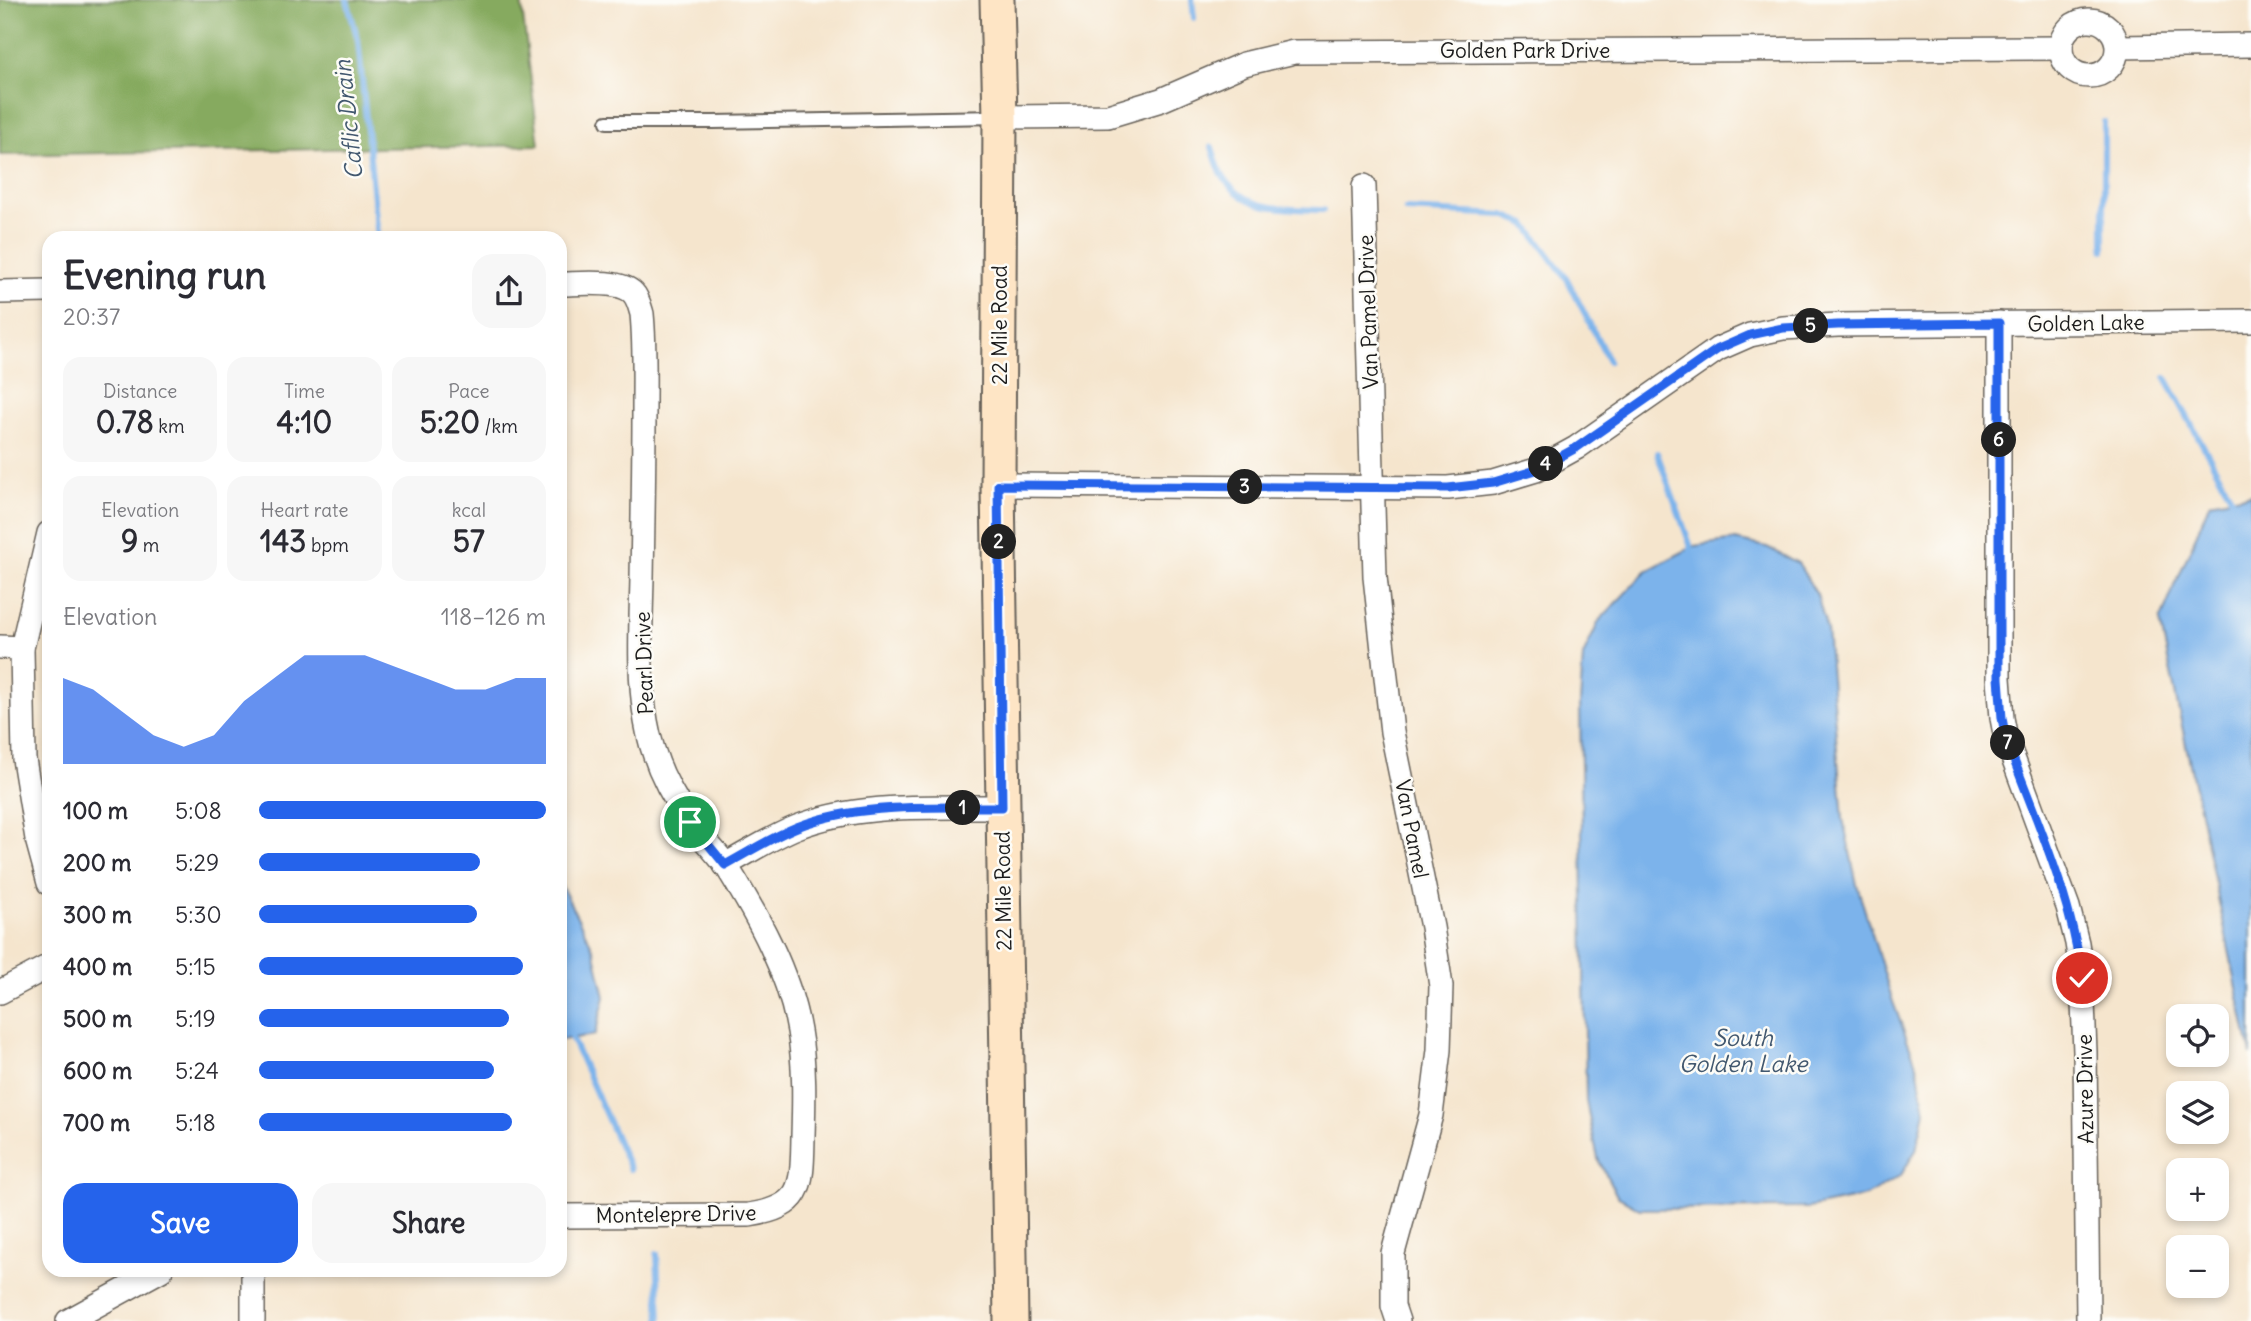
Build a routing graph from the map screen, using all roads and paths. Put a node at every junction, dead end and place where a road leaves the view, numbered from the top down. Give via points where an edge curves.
1 (997, 0) edge
2 (2251, 45) edge
3 (2118, 47) junction
4 (2061, 48) junction
5 (999, 117) junction
6 (607, 122) dead end
7 (1364, 186) dead end
8 (567, 284) edge
9 (42, 291) edge
10 (0, 292) edge
11 (2251, 321) edge
12 (1999, 323) junction
13 (1372, 439) joint
14 (998, 485) junction
15 (1371, 488) junction
16 (42, 554) edge
17 (11, 647) edge
18 (1002, 807) junction
19 (42, 857) edge
20 (725, 865) junction
21 (42, 970) edge
22 (0, 992) edge
23 (803, 1121) joint
24 (567, 1216) edge
25 (148, 1277) edge
26 (253, 1277) edge
27 (68, 1321) edge
28 (253, 1321) edge
29 (1011, 1321) edge
30 (1398, 1321) edge
31 (2088, 1321) edge

1 - 5 street, 22 Mile Road
2 - 3 street
3 - 4 street via 2113,32 2093,19 2074,23 2062,38
3 - 4 street via 2110,68 2098,76 2071,71
4 - 5 street, Golden Park Drive via 1294,52 1244,64 1108,117
5 - 6 lane
5 - 14 street, 22 Mile Road
7 - 13 street, Van Pamel Drive
8 - 20 street, Pearl Drive via 605,283 626,289 633,293 642,314 641,624 646,722 670,791
9 - 10 street
11 - 12 street, Golden Lake
12 - 15 street, Golden Lake via 1838,325 1750,335 1718,349 1576,448 1536,470 1493,483 1448,488
12 - 31 street, Azure Drive via 2002,718 2068,907 2082,978
13 - 15 street, Van Pamel
14 - 15 street, Golden Lake
14 - 18 street, 22 Mile Road
15 - 30 street, Van Pamel via 1375,577 1392,732 1441,986 1431,1115 1393,1253 1393,1306
16 - 17 street
17 - 19 street
18 - 20 street via 890,809 828,818 778,836
18 - 29 street, 22 Mile Road
20 - 23 street, Pearl Drive via 759,921 786,982 800,1034
21 - 22 street
23 - 24 street, Montelepre Drive via 802,1170 796,1193 772,1212
25 - 27 street
26 - 28 street

